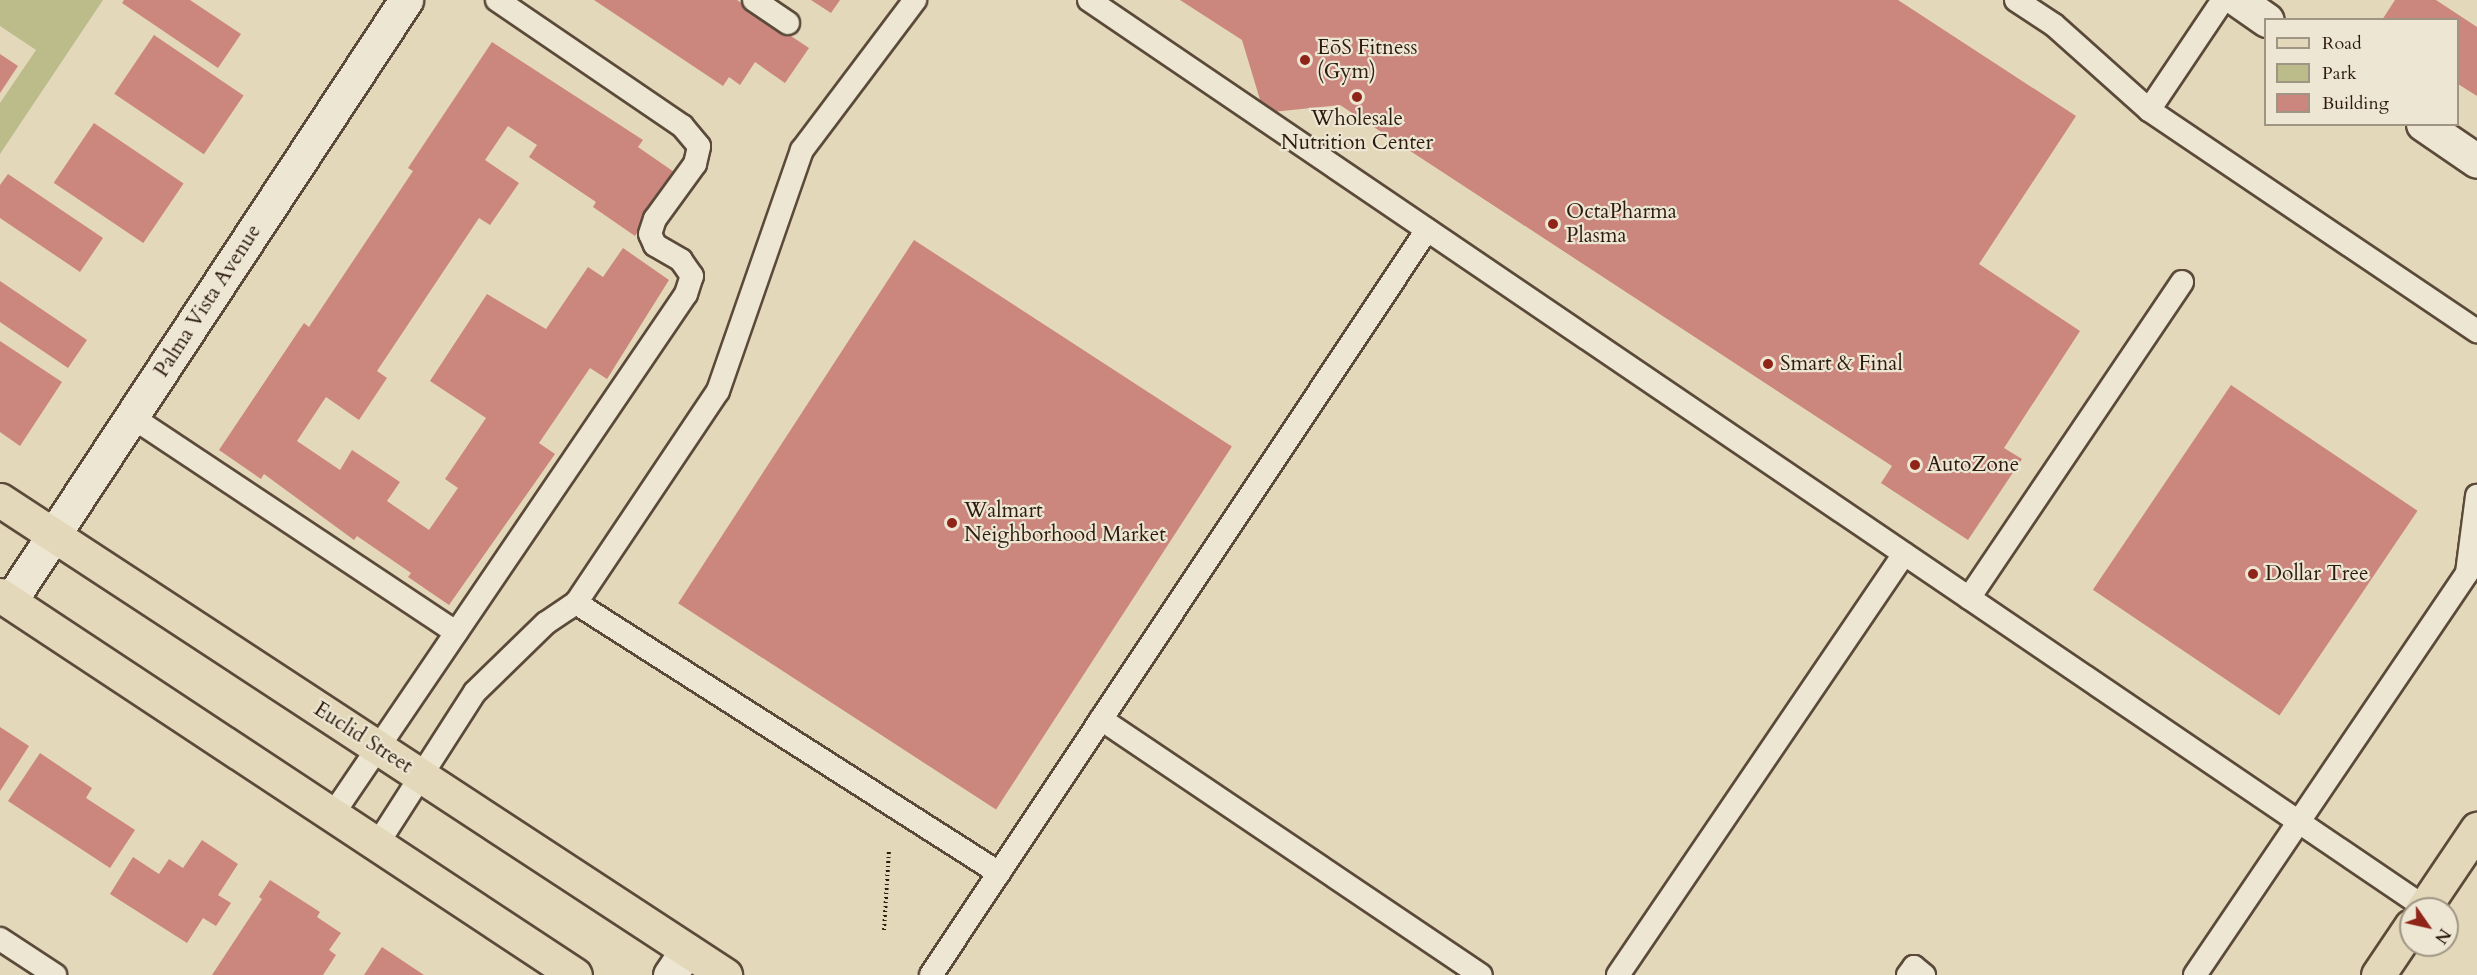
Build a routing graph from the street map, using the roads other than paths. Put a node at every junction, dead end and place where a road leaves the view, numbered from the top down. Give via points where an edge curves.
1 (406, 0) edge
2 (497, 0) edge
3 (754, 0) edge
4 (915, 0) edge
5 (1089, 0) edge
6 (2016, 0) edge
7 (2247, 6) edge
8 (789, 23) dead end
9 (2149, 110) junction
10 (2426, 126) edge
11 (2477, 161) edge
12 (1427, 230) junction
13 (2182, 282) dead end
14 (2477, 331) edge
15 (132, 417) junction
16 (2477, 496) edge
17 (0, 500) edge
18 (55, 536) junction
19 (1904, 554) junction
20 (5, 598) edge
21 (1969, 598) junction
22 (576, 603) junction
23 (456, 632) junction
24 (1101, 719) junction
25 (378, 747) junction
26 (422, 776) junction
27 (333, 814) junction
28 (2296, 821) junction
29 (2477, 829) edge
30 (378, 843) junction
31 (999, 873) junction
32 (2431, 897) edge
33 (2399, 899) edge
34 (0, 939) edge
35 (2399, 944) edge
36 (679, 962) edge
37 (55, 975) edge
38 (575, 975) edge
39 (725, 975) edge
40 (931, 975) edge
41 (1481, 975) edge
42 (1618, 975) edge
43 (1908, 975) edge
44 (1924, 975) edge
45 (2195, 975) edge
46 (2378, 975) edge

1 - 15 street, Palma Vista Avenue
2 - 23 lane via 682,126 699,146 695,164 655,219 650,234 655,245 681,260 692,276 686,294
3 - 8 lane
4 - 22 lane via 802,150 718,391
5 - 12 lane
6 - 9 lane via 2054,25
7 - 9 lane
9 - 14 lane
10 - 11 street
12 - 19 lane
12 - 24 lane
13 - 21 lane
15 - 18 street, Palma Vista Avenue
15 - 23 lane
16 - 28 lane via 2467,573
17 - 18 main road, Euclid Street
18 - 20 street, Palma Vista Avenue
18 - 25 main road, Euclid Street
19 - 21 lane
19 - 42 lane
20 - 27 main road
21 - 28 lane
22 - 26 lane via 546,622 475,692
22 - 31 lane
23 - 25 lane
24 - 31 lane
24 - 41 lane
25 - 26 main road, Euclid Street
25 - 27 lane
26 - 30 lane
26 - 36 main road, Euclid Street
27 - 30 main road
28 - 33 lane
28 - 45 lane
29 - 32 main road
30 - 38 main road
31 - 40 lane
34 - 37 lane
35 - 46 main road
36 - 39 main road, Euclid Street
43 - 44 lane via 1914,967

